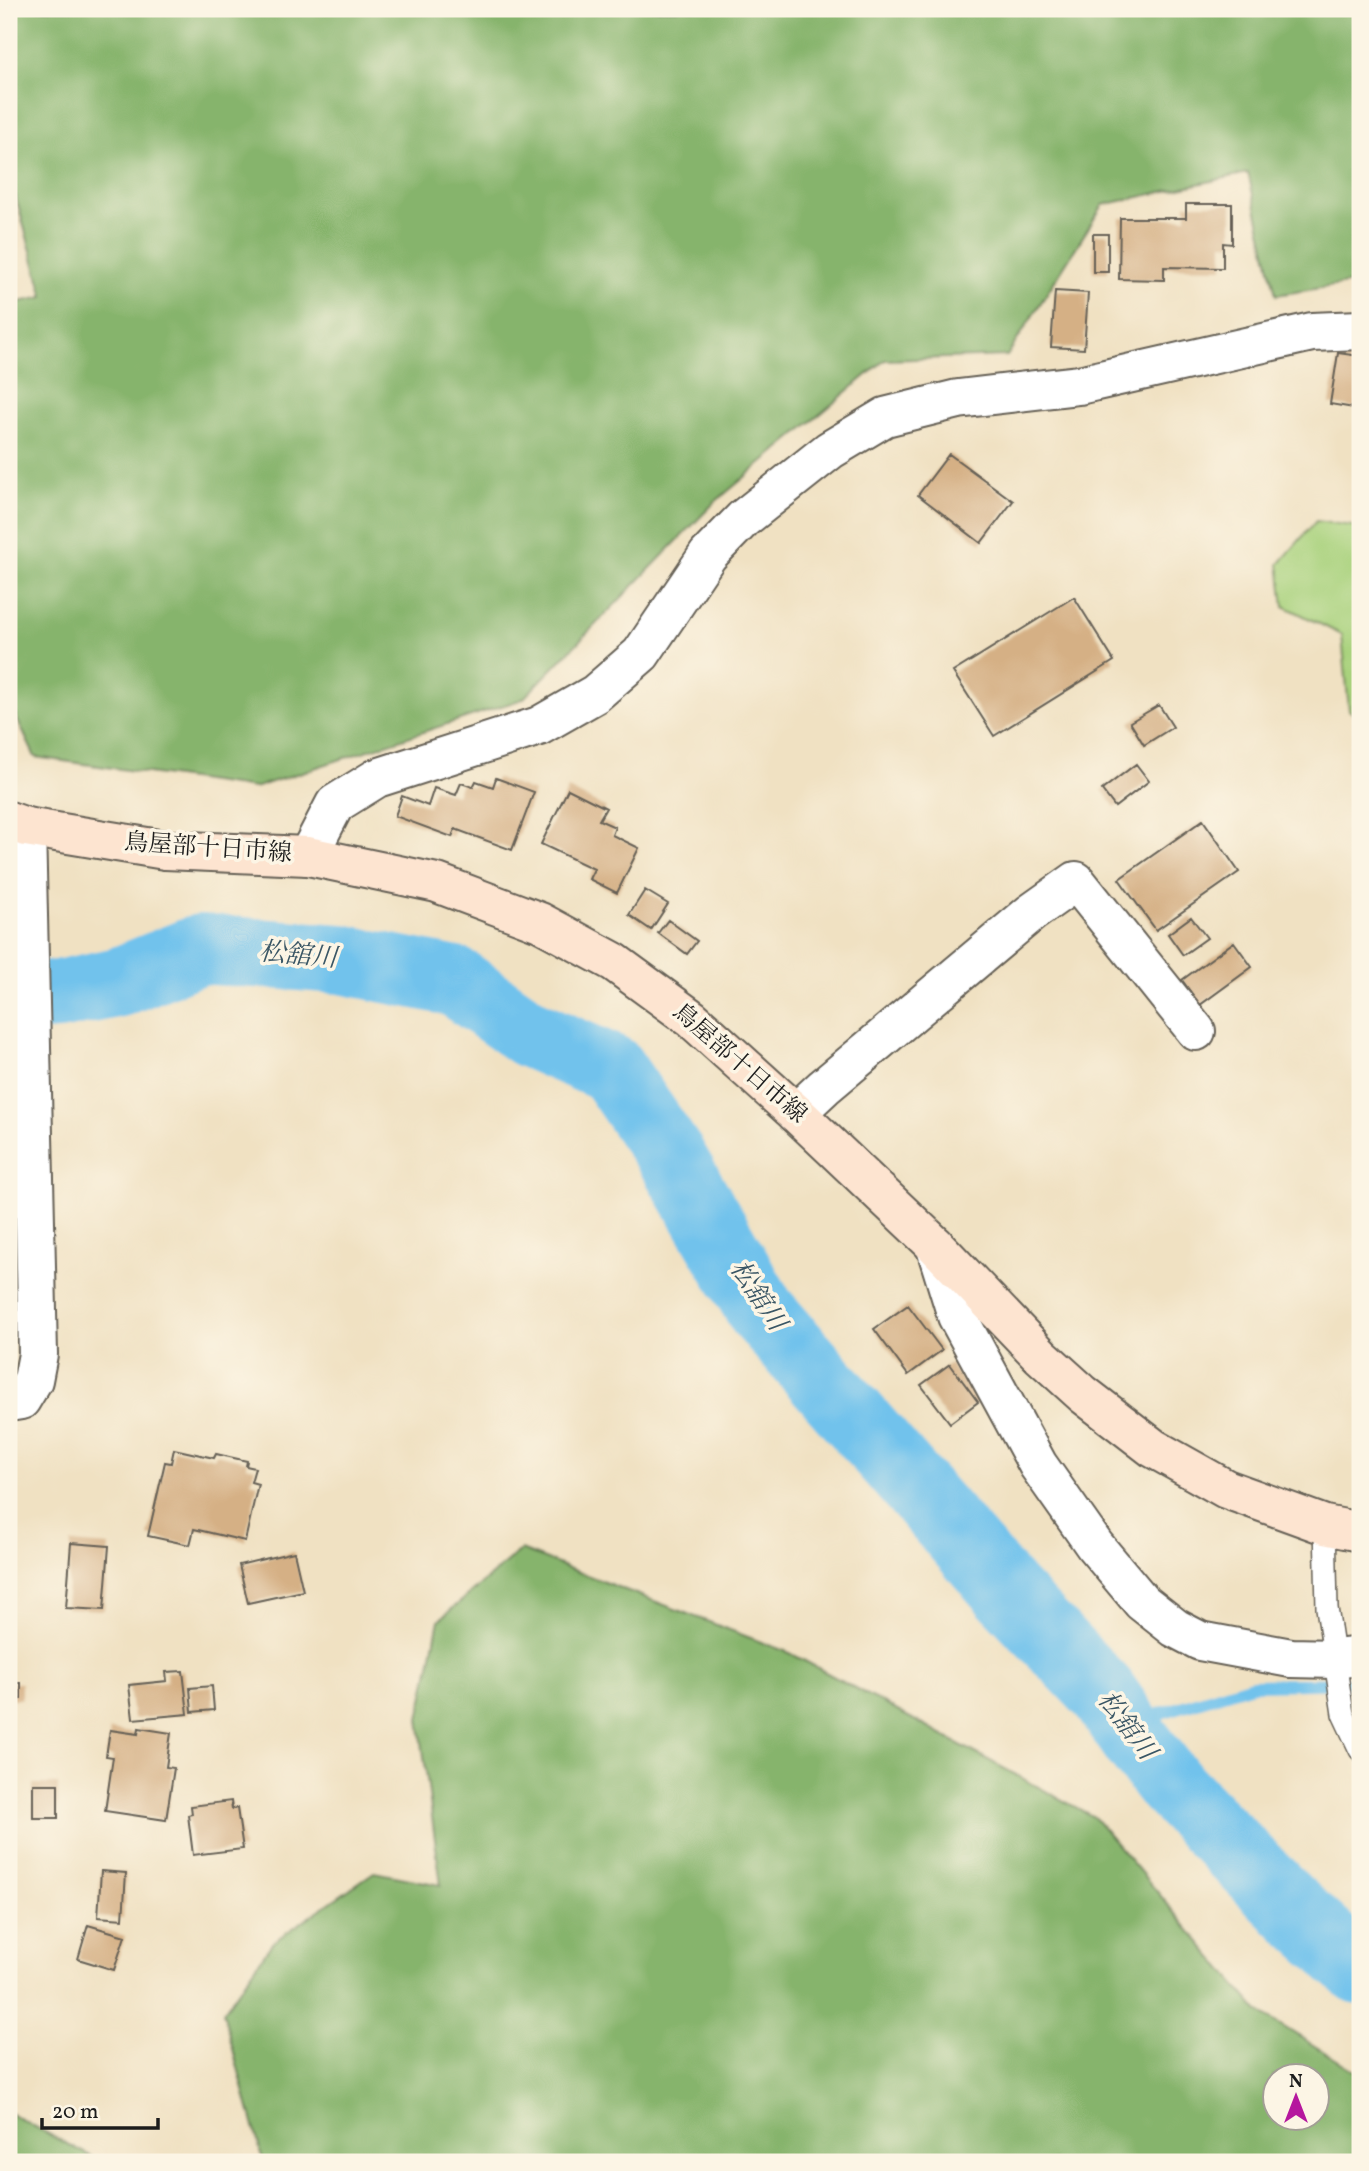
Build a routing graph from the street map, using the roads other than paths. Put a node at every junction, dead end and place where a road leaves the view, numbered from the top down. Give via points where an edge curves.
1 (1360, 330) edge
2 (17, 824) edge
3 (308, 856) junction
4 (1196, 1031) dead end
5 (796, 1113) junction
6 (935, 1245) junction
7 (9, 1402) edge
8 (1343, 1528) edge
9 (1348, 1658) edge
10 (1360, 1750) edge

1 - 3 street via 1312,332 1079,385 958,399 885,417 830,450 743,519 708,555 641,654 595,694 539,726 377,778 335,804
2 - 3 main road, 鳥屋部十日市線 via 165,850
2 - 7 street via 30,958 38,1354 33,1380 21,1400
3 - 5 main road, 鳥屋部十日市線 via 437,883 540,922 614,962 692,1018
4 - 5 street via 1076,881 1031,913
5 - 6 main road, 鳥屋部十日市線
6 - 8 main road, 鳥屋部十日市線 via 1041,1356 1153,1448 1226,1489
6 - 9 street via 957,1316 1038,1465 1095,1546 1142,1602 1200,1641 1291,1658
8 - 9 lane via 1327,1608
9 - 10 lane via 1343,1714

